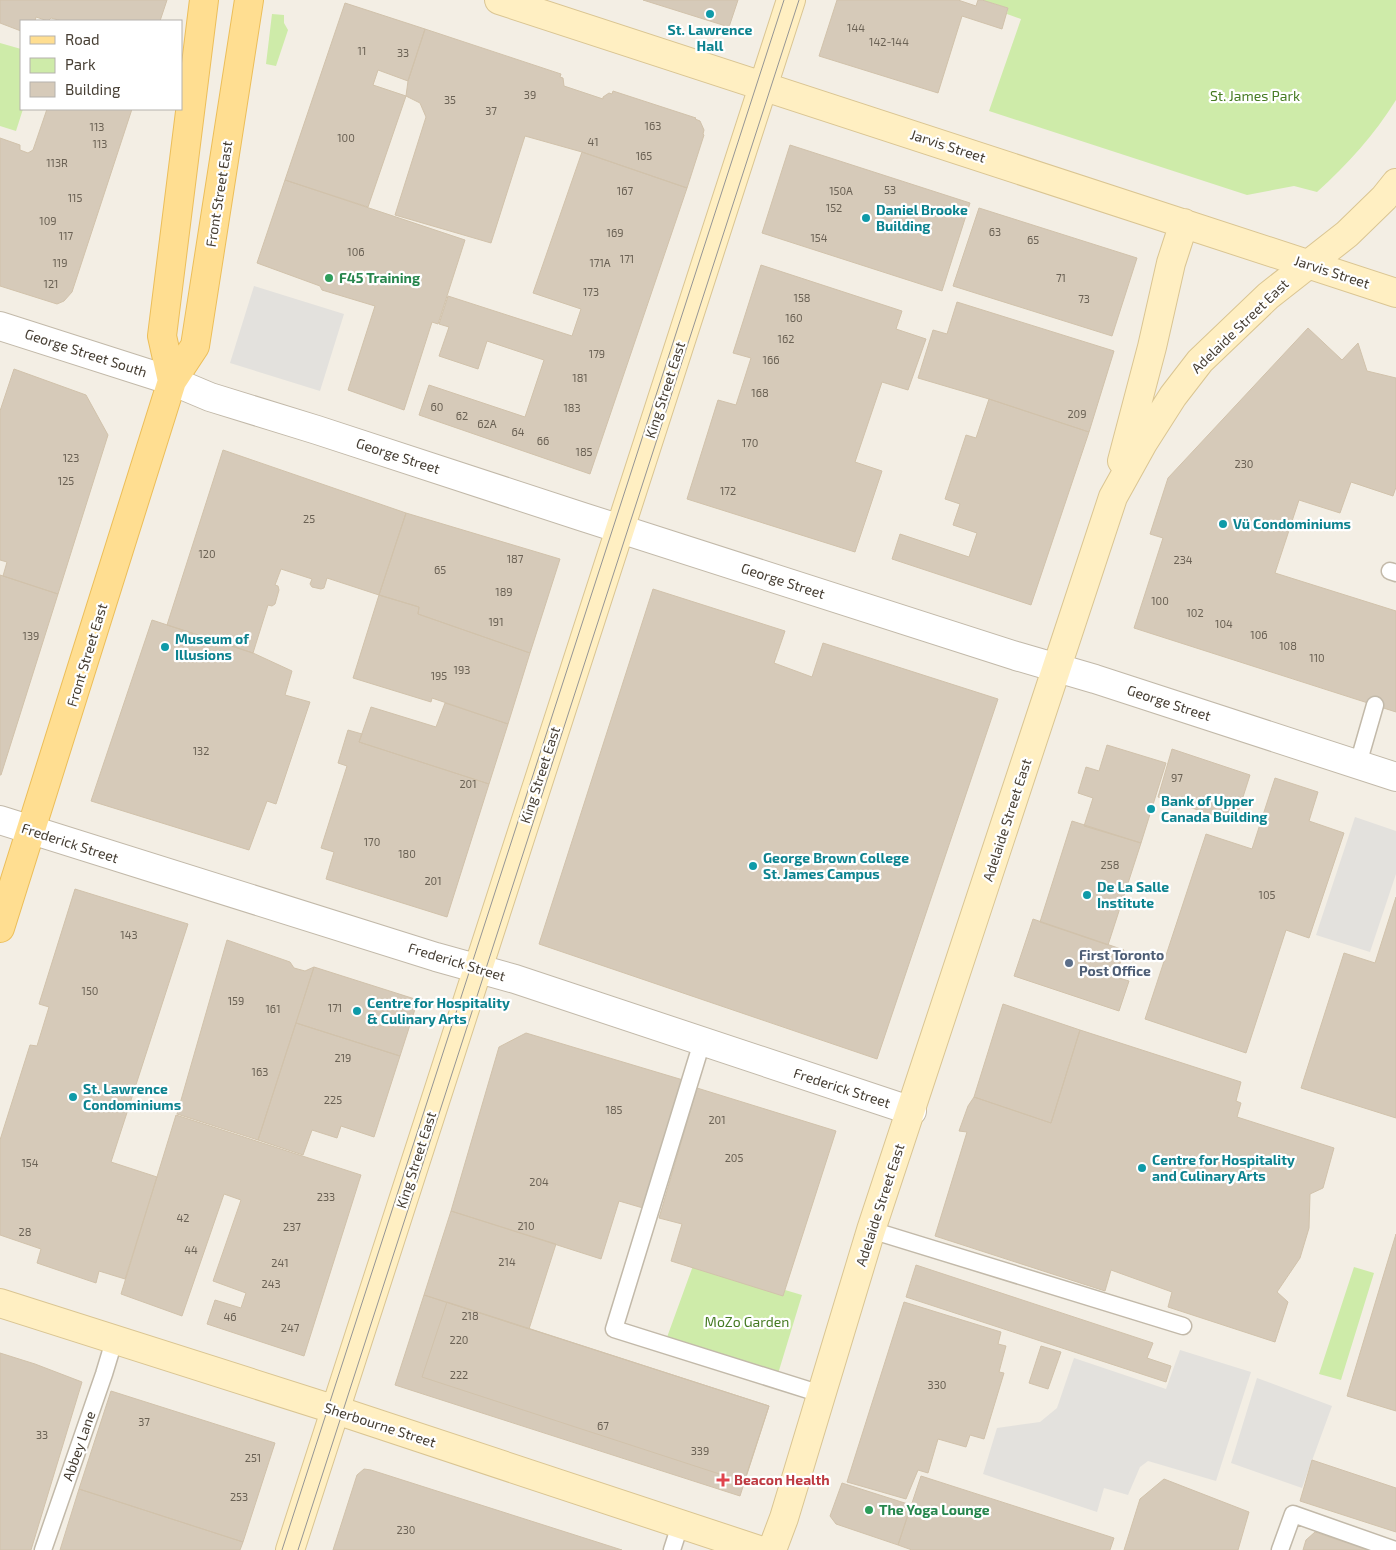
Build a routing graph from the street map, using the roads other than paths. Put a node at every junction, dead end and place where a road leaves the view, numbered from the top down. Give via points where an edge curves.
1 (204, 0) edge
2 (249, 0) edge
3 (499, 0) edge
4 (791, 0) edge
5 (764, 85) junction
6 (1396, 184) edge
7 (1184, 223) junction
8 (1308, 264) junction
9 (1396, 293) edge
10 (0, 326) edge
11 (172, 381) junction
12 (1113, 496) junction
13 (620, 529) junction
14 (1057, 668) junction
15 (1375, 705) dead end
16 (1358, 764) junction
17 (1396, 777) edge
18 (0, 820) edge
19 (32, 831) junction
20 (0, 928) edge
21 (478, 968) junction
22 (702, 1042) junction
23 (912, 1111) junction
24 (871, 1230) junction
25 (0, 1303) edge
26 (1182, 1326) dead end
27 (114, 1341) junction
28 (821, 1394) junction
29 (336, 1410) junction
30 (680, 1525) junction
31 (43, 1550) edge
32 (290, 1550) edge
33 (672, 1550) edge
34 (759, 1550) edge
35 (772, 1550) edge
36 (1280, 1550) edge
37 (1395, 1550) edge

1 - 11 main road, Front Street East via 162,336
2 - 11 main road, Front Street East via 195,346
3 - 5 main road, Jarvis Street
4 - 5 main road, King Street East
5 - 7 main road, Jarvis Street
5 - 13 main road, King Street East
6 - 8 main road, Adelaide Street East via 1347,234
7 - 8 main road, Jarvis Street
7 - 12 main road via 1171,263
8 - 9 main road, Jarvis Street
8 - 12 main road, Adelaide Street East via 1268,296 1200,361 1168,404
10 - 11 street, George Street South
11 - 13 street, George Street via 210,397
11 - 19 main road, Front Street East
12 - 14 main road, Adelaide Street East
13 - 14 street, George Street
13 - 21 main road, King Street East
14 - 16 street, George Street
14 - 23 main road, Adelaide Street East
15 - 16 lane
16 - 17 street, George Street
18 - 19 street, Frederick Street
19 - 20 main road, Front Street East
19 - 21 street, Frederick Street
21 - 22 street, Frederick Street
21 - 29 main road, King Street East
22 - 23 street, Frederick Street
22 - 28 lane via 614,1329
23 - 24 main road, Adelaide Street East
24 - 26 lane
24 - 28 main road, Adelaide Street East
25 - 27 main road, Sherbourne Street
27 - 29 main road, Sherbourne Street
27 - 31 lane, Abbey Lane
28 - 35 main road, Adelaide Street East
29 - 30 main road, Sherbourne Street
29 - 32 main road, King Street East
30 - 33 lane
30 - 34 main road, Sherbourne Street
36 - 37 lane via 1293,1514

